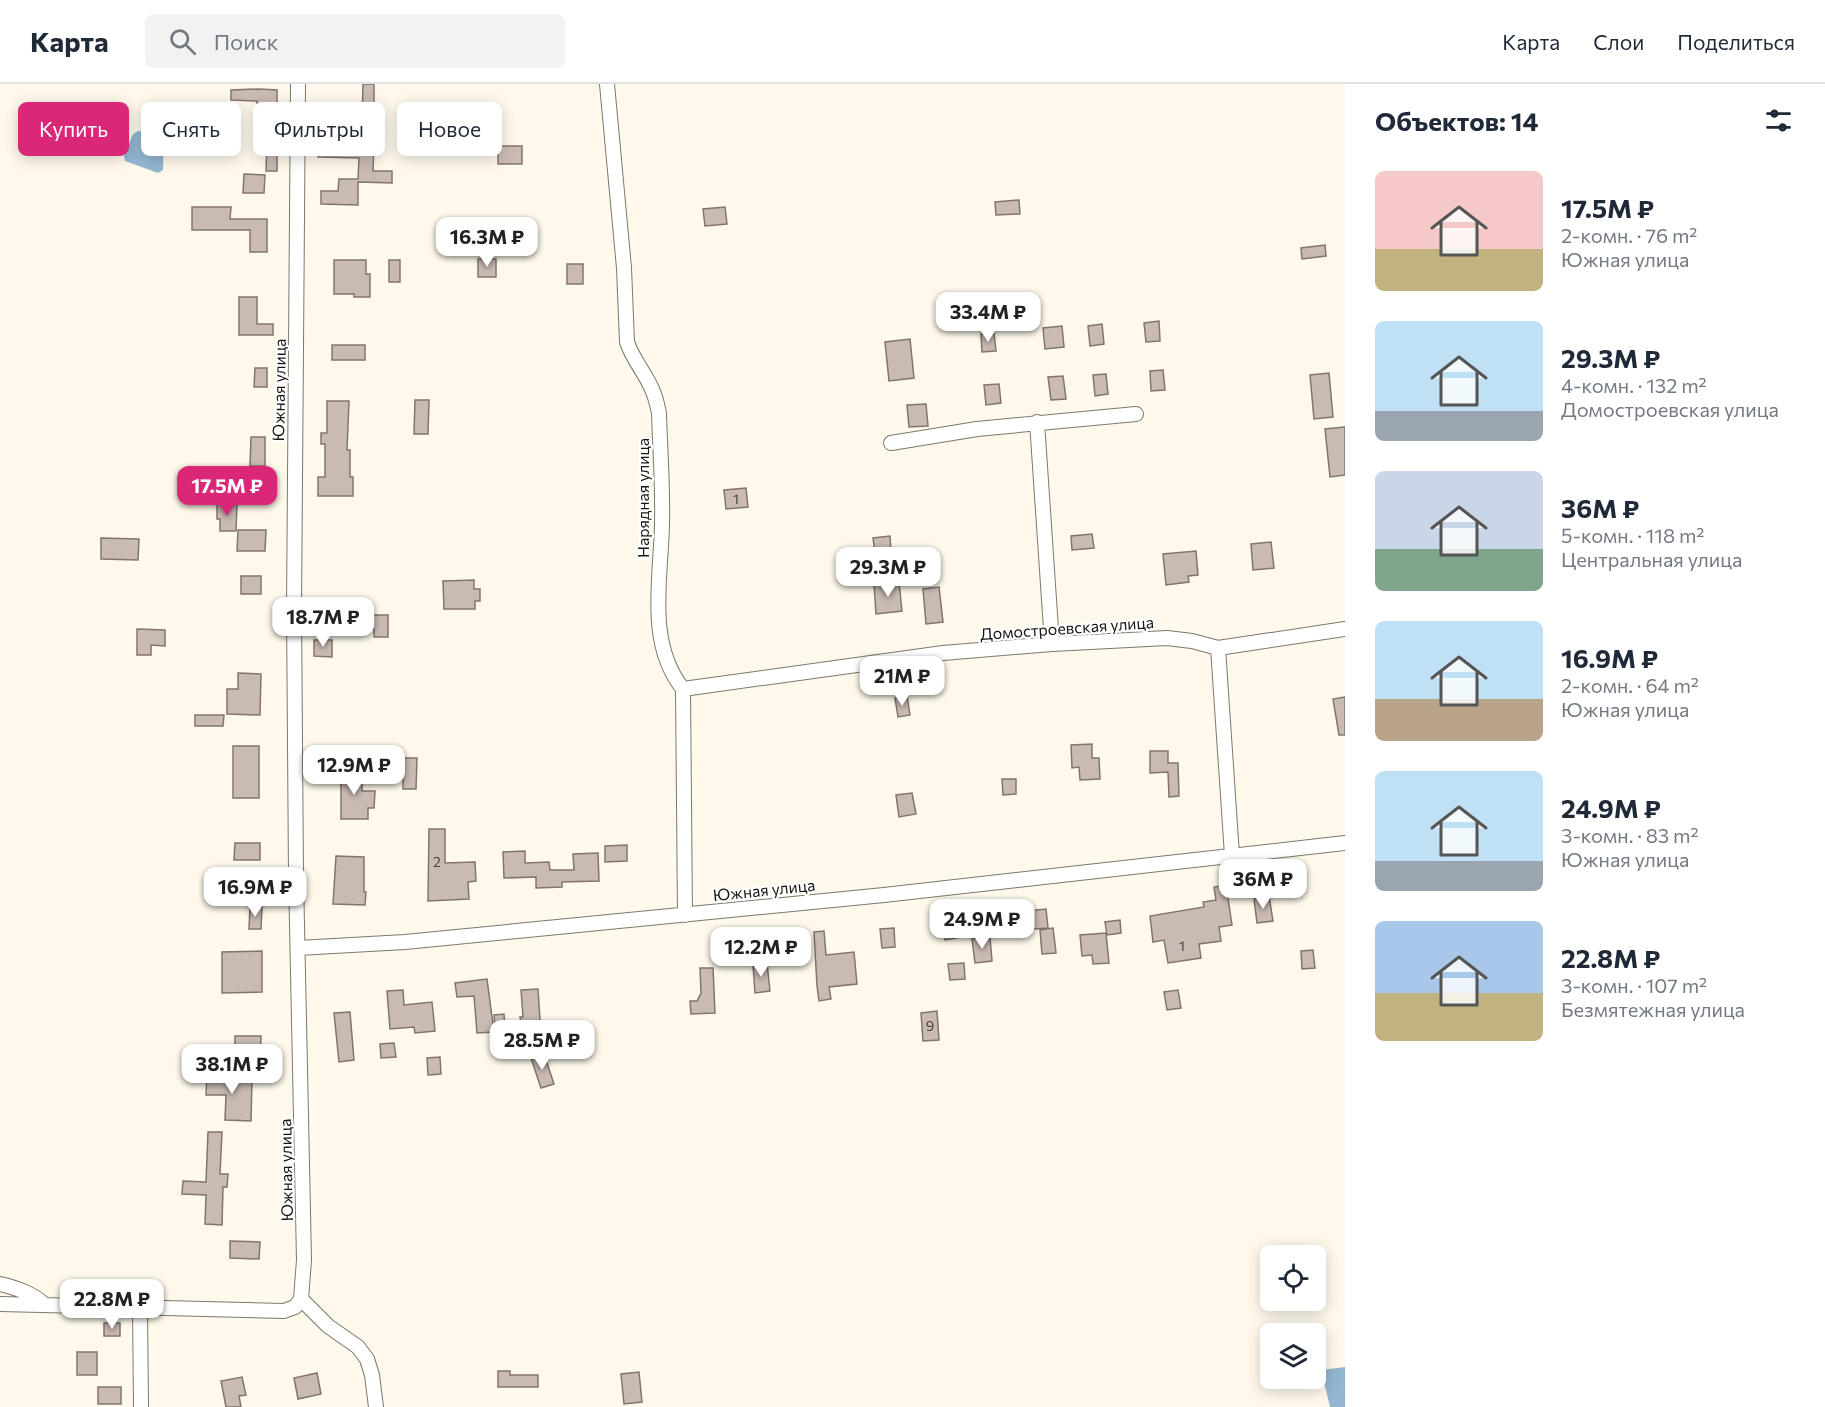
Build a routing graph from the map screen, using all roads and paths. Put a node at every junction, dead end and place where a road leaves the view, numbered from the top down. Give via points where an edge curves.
1 (298, 84) edge
2 (607, 84) edge
3 (1136, 414) dead end
4 (1037, 422) junction
5 (891, 444) dead end
6 (1345, 629) edge
7 (1052, 644) junction
8 (1218, 648) junction
9 (682, 689) junction
10 (1345, 843) edge
11 (1232, 855) junction
12 (685, 915) junction
13 (298, 948) junction
14 (0, 1284) edge
15 (301, 1299) junction
16 (0, 1304) edge
17 (45, 1305) junction
18 (140, 1306) junction
19 (141, 1407) edge
20 (376, 1407) edge

1 - 13 street, Южная улица via 294,609
2 - 9 street, Нарядная улица via 627,342 655,396 659,412 662,525 657,590 661,639 672,676
3 - 4 street
4 - 5 street
4 - 7 street
6 - 8 street, Домостроевская улица
7 - 8 street, Домостроевская улица via 1167,638
7 - 9 street, Домостроевская улица via 943,653
8 - 11 street
9 - 12 street, Нарядная улица
10 - 11 street, Южная улица
11 - 12 street, Южная улица
12 - 13 street, Южная улица via 405,942
13 - 15 street, Южная улица via 304,1282
14 - 17 street via 21,1289
15 - 18 street via 295,1307 284,1311
15 - 20 street via 368,1359
16 - 17 street
17 - 18 street
18 - 19 street

